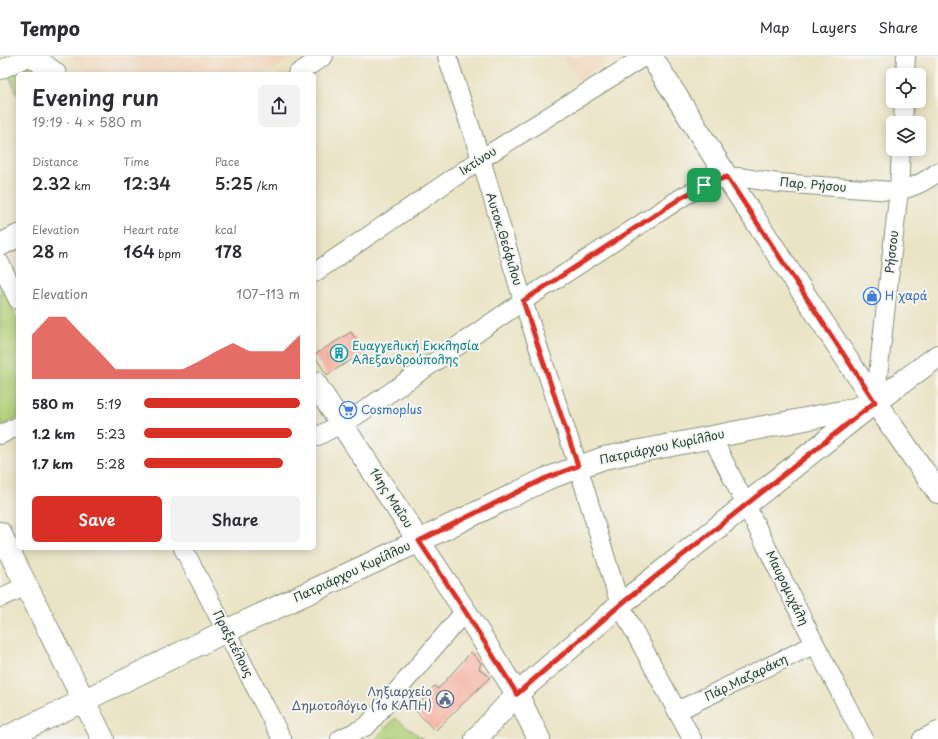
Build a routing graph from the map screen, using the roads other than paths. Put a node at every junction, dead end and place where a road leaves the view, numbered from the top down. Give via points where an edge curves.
1 (30, 56) edge
2 (34, 56) edge
3 (324, 56) edge
4 (447, 56) edge
5 (645, 56) edge
6 (651, 56) edge
7 (906, 56) edge
8 (905, 68) edge
9 (0, 70) edge
10 (53, 72) edge
11 (300, 72) edge
12 (901, 156) edge
13 (481, 159) junction
14 (938, 172) edge
15 (727, 177) junction
16 (899, 190) junction
17 (16, 237) edge
18 (0, 245) edge
19 (0, 262) edge
20 (316, 272) edge
21 (16, 296) edge
22 (523, 301) junction
23 (938, 356) edge
24 (316, 385) edge
25 (875, 402) junction
26 (342, 424) junction
27 (16, 427) edge
28 (0, 434) edge
29 (316, 437) edge
30 (712, 437) junction
31 (578, 466) junction
32 (938, 492) edge
33 (746, 505) junction
34 (0, 533) edge
35 (419, 541) junction
36 (184, 550) edge
37 (26, 586) junction
38 (0, 598) edge
39 (620, 605) junction
40 (465, 611) junction
41 (226, 630) junction
42 (815, 644) junction
43 (517, 694) junction
44 (83, 701) junction
45 (677, 711) junction
46 (938, 731) edge
47 (3, 739) edge
48 (103, 739) edge
49 (282, 739) edge
50 (340, 739) edge
51 (476, 739) edge
52 (539, 739) edge
53 (692, 739) edge
54 (864, 739) edge
55 (922, 739) edge

1 - 9 street
2 - 10 street
3 - 11 street
4 - 13 street, Αυτοκ.Θεόφιλου
5 - 13 street, Ικτίνου
6 - 15 street
7 - 8 street
12 - 16 street, Ρήσσου
13 - 20 street, Ικτίνου
13 - 22 street, Αυτοκ.Θεόφιλου
14 - 16 street, Παρ. Ρήσου via 919,184
15 - 16 street, Παρ. Ρήσου via 853,189
15 - 22 street via 684,196
15 - 25 street
16 - 25 street, Ρήσσου
17 - 18 street
19 - 21 street
22 - 26 street
22 - 31 street, Αυτοκ.Θεόφιλου
23 - 25 street
24 - 26 street, 14ης Μαΐου
25 - 30 street, Πατριάρχου Κυρίλλου via 852,410
25 - 32 street
25 - 33 street
26 - 29 street
26 - 35 street, 14ης Μαΐου
27 - 28 street
30 - 31 street, Πατριάρχου Κυρίλλου via 604,458
30 - 33 street, Μαυρομιχάλη
31 - 35 street, Πατριάρχου Κυρίλλου via 546,478
31 - 39 street, Αυτοκ.Θεόφιλου
33 - 39 street
33 - 42 street, Μαυρομιχάλη
34 - 37 street
35 - 40 street, 14ης Μαΐου
35 - 41 street, Πατριάρχου Κυρίλλου
36 - 41 street, Πραξιτέλους
37 - 38 street
37 - 44 street
39 - 43 street
39 - 45 street, Αυτοκ.Θεόφιλου
40 - 43 street, 14ης Μαΐου
40 - 50 street via 367,726
41 - 44 street, Πατριάρχου Κυρίλλου
41 - 49 street, Πραξιτέλους
42 - 45 street, Πάρ.Μαζαράκη
42 - 54 street, Μαυρομιχάλη
43 - 51 street
43 - 52 street, 14ης Μαΐου
44 - 47 street, Πατριάρχου Κυρίλλου
44 - 48 street
45 - 53 street, Αυτοκ.Θεόφιλου
46 - 55 street

